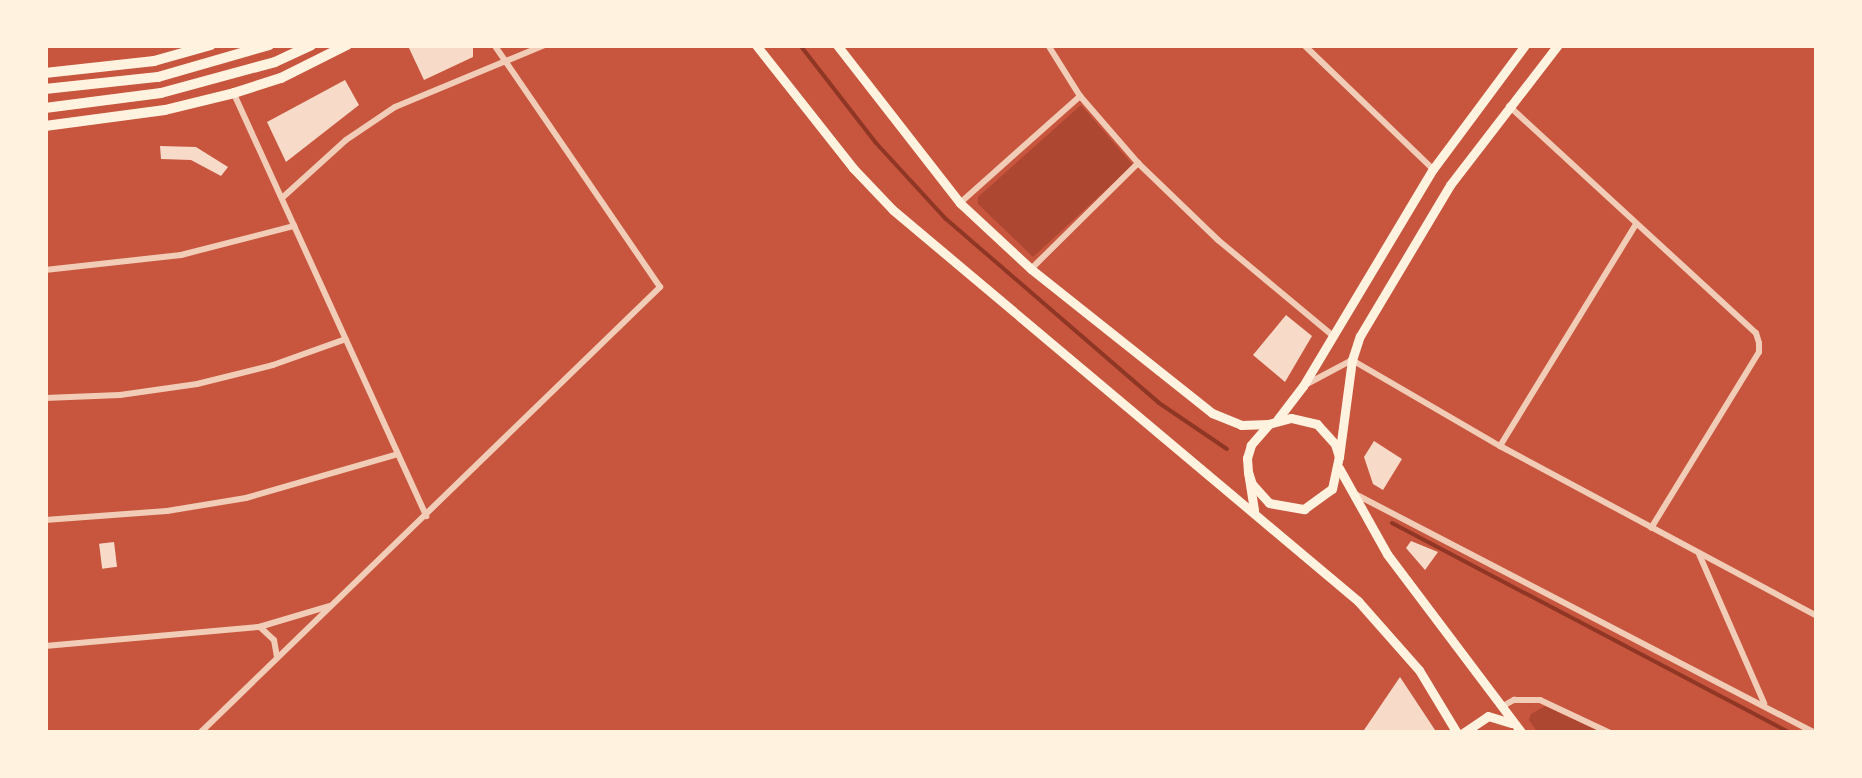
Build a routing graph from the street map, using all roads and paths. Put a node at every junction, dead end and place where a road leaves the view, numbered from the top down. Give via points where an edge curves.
1 (211, 45) edge
2 (270, 45) edge
3 (311, 45) edge
4 (346, 45) edge
5 (494, 45) edge
6 (544, 45) edge
7 (756, 45) edge
8 (837, 45) edge
9 (1048, 45) edge
10 (1304, 45) edge
11 (1526, 45) edge
12 (1558, 45) edge
13 (505, 63) junction
14 (45, 73) edge
15 (45, 89) edge
16 (234, 93) junction
17 (1080, 96) junction
18 (1509, 106) junction
19 (45, 108) edge
20 (45, 126) edge
21 (1138, 163) junction
22 (1433, 170) junction
23 (282, 198) junction
24 (960, 203) junction
25 (1636, 224) junction
26 (294, 226) junction
27 (1031, 269) junction
28 (45, 270) edge
29 (1331, 334) junction
30 (346, 340) junction
31 (1352, 360) junction
32 (1303, 386) junction
33 (45, 398) edge
34 (1273, 422) junction
35 (1500, 446) junction
36 (398, 454) junction
37 (1339, 462) junction
38 (1248, 472) junction
39 (1352, 492) junction
40 (1293, 510) junction
41 (1254, 511) junction
42 (426, 516) junction
43 (45, 520) edge
44 (1652, 528) junction
45 (1700, 554) junction
46 (335, 605) junction
47 (1817, 616) edge
48 (259, 627) junction
49 (45, 646) edge
50 (277, 659) junction
51 (1764, 704) junction
52 (1503, 706) junction
53 (1520, 730) edge
54 (200, 733) edge
55 (1460, 733) edge
56 (1610, 733) edge
57 (1815, 733) edge

1 - 14 main road via 154,61
2 - 15 main road via 158,77
3 - 19 main road via 162,93
4 - 16 main road
5 - 13 street
6 - 13 street
7 - 41 main road via 893,210
8 - 24 main road
9 - 17 street
10 - 22 street
11 - 22 main road
12 - 18 main road
13 - 23 street via 394,107
13 - 42 street via 660,286
16 - 20 main road
16 - 23 street
17 - 21 street
17 - 24 street
18 - 25 street
18 - 31 main road via 1450,184
21 - 27 street
21 - 29 street
22 - 29 main road
23 - 26 street
24 - 27 main road
25 - 35 street
25 - 44 street via 1756,333 1759,343
26 - 28 street via 180,256
26 - 30 street
27 - 34 main road via 1212,413 1252,427
29 - 32 main road
30 - 33 street via 197,384
30 - 36 street
31 - 32 street
31 - 35 street
31 - 37 main road
32 - 34 main road
34 - 37 main road via 1317,424 1335,444
34 - 38 main road via 1251,445
35 - 44 street
36 - 42 street
36 - 43 street via 246,498 166,512
37 - 39 main road
37 - 40 main road via 1324,498
38 - 40 main road via 1269,503
38 - 41 main road
39 - 51 street
39 - 52 main road via 1387,554
40 - 41 main road
41 - 55 main road via 1391,637
42 - 46 street
44 - 45 street
45 - 47 street
45 - 51 street
46 - 48 street
46 - 50 street
48 - 49 street
48 - 50 street via 274,640
50 - 54 street
51 - 57 street
52 - 53 main road
52 - 56 street via 1540,700
53 - 55 main road via 1488,716

